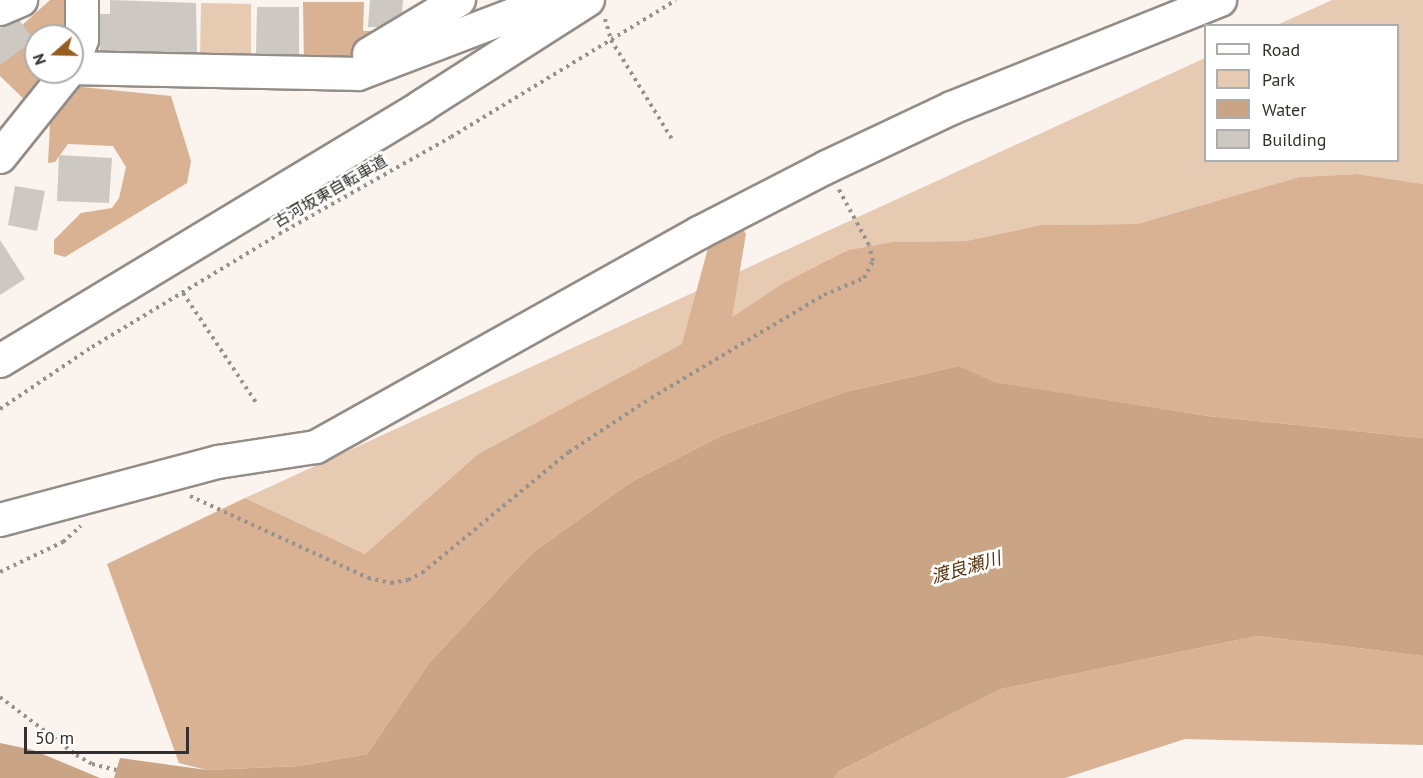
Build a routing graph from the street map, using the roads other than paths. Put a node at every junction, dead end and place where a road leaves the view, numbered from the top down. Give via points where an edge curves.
1 (21, 0) edge
2 (82, 0) edge
3 (459, 0) edge
4 (552, 0) edge
5 (1220, 0) edge
6 (595, 3) edge
7 (0, 9) edge
8 (82, 24) edge
9 (84, 68) edge
10 (332, 76) junction
11 (58, 84) edge
12 (0, 157) edge
13 (0, 361) edge
14 (0, 520) edge

1 - 7 street
2 - 8 street
3 - 10 street
4 - 10 street via 358,74
5 - 14 street via 952,108 827,167 699,233 316,447 218,462
6 - 13 street
9 - 10 street
11 - 12 street

